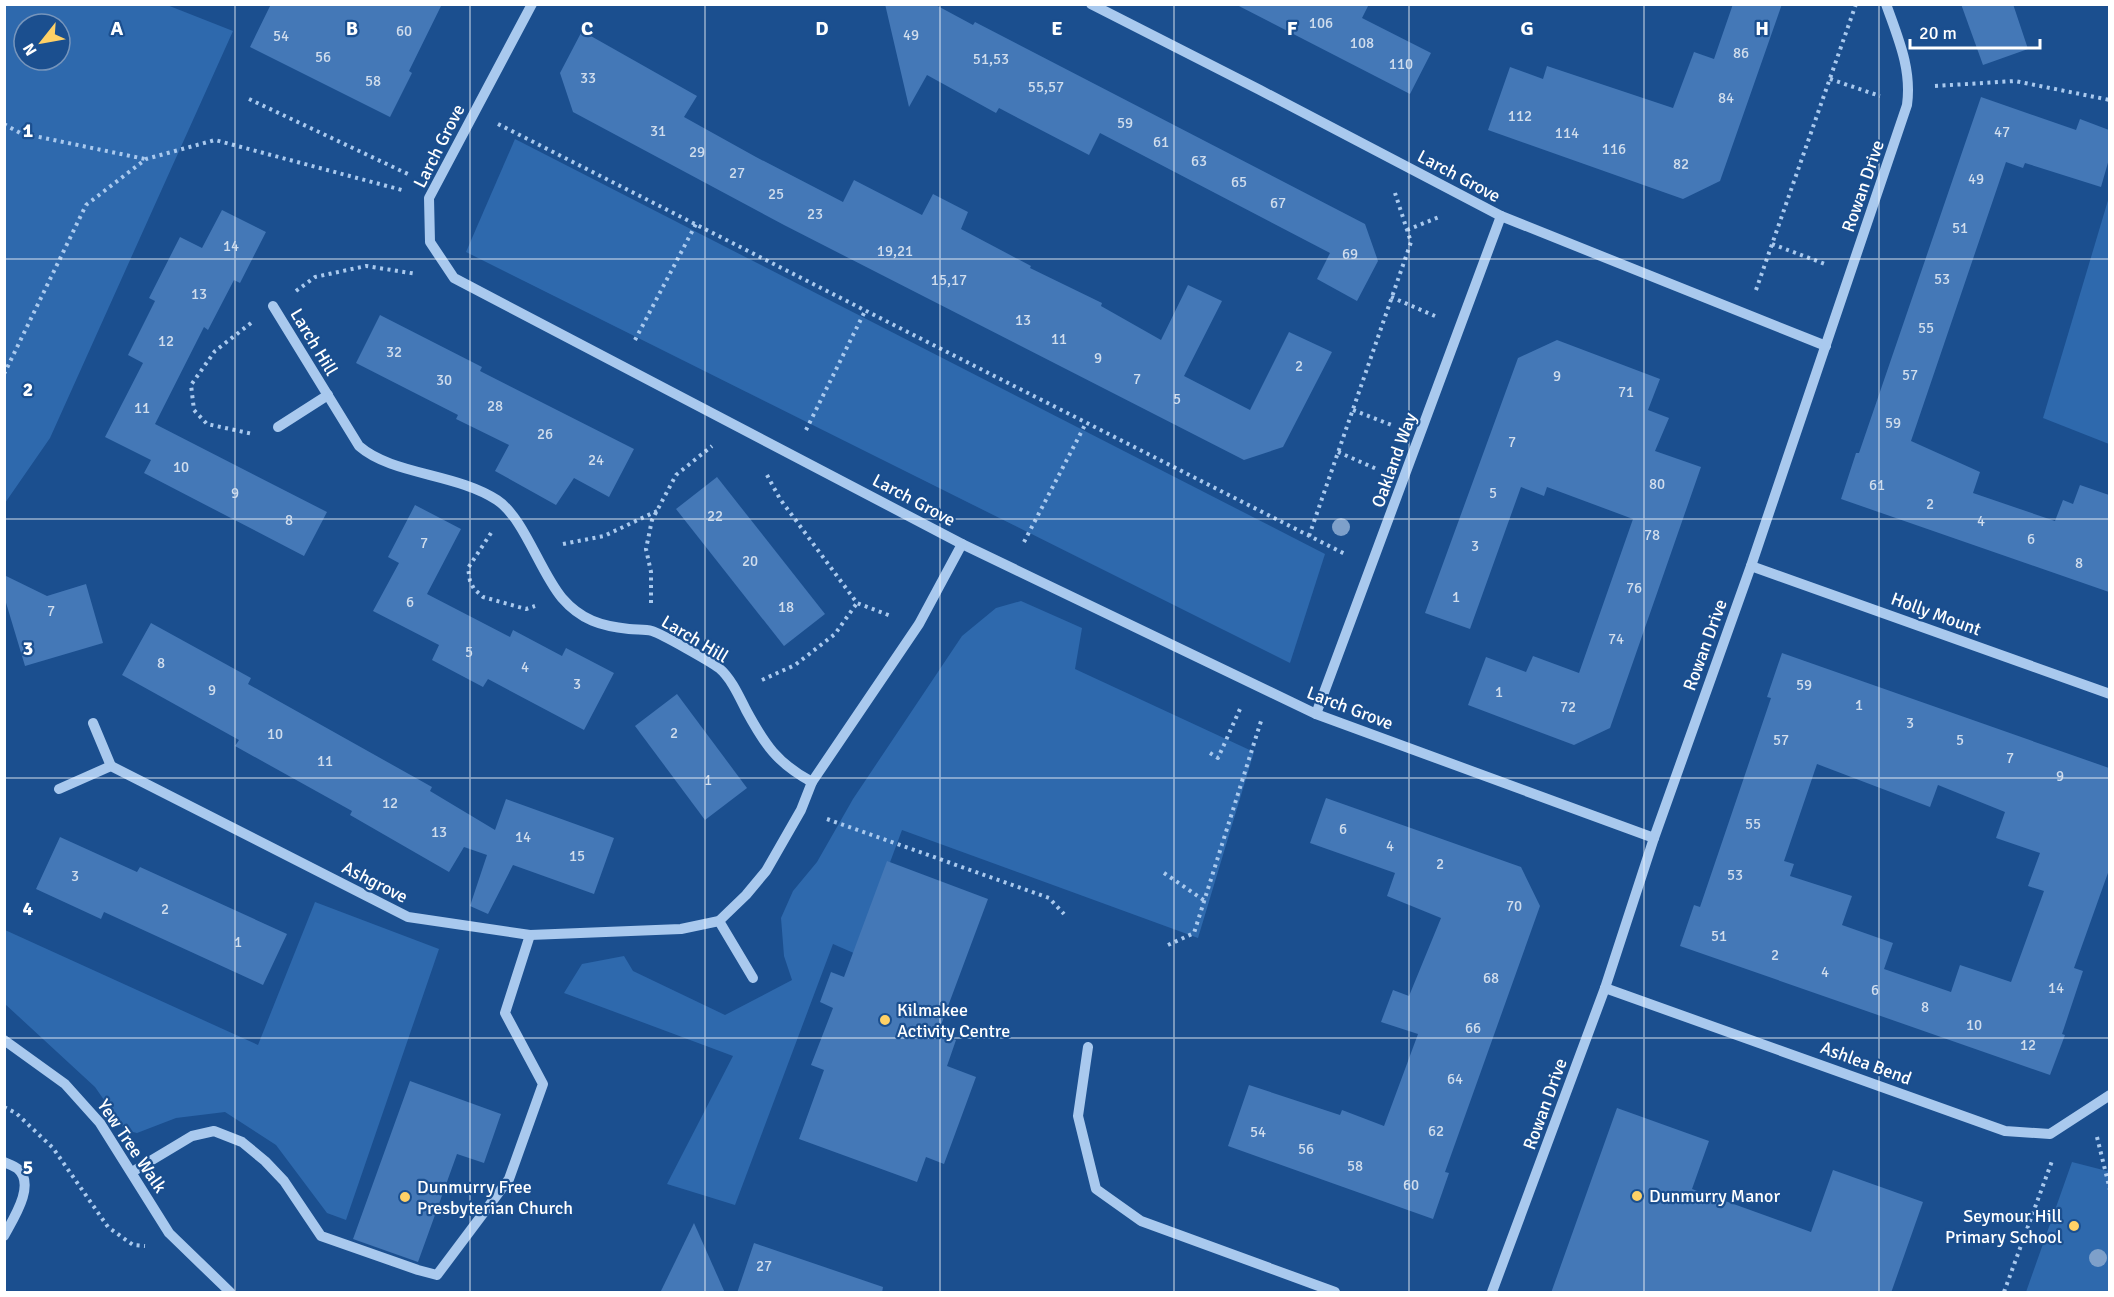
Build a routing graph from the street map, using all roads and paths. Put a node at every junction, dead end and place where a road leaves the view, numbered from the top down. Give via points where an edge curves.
1 (532, 4) edge
2 (1091, 4) edge
3 (1856, 4) edge
4 (1886, 4) edge
5 (1830, 79) junction
6 (1910, 87) junction
7 (249, 99) dead end
8 (2109, 100) edge
9 (1907, 105) junction
10 (474, 112) junction
11 (4, 124) edge
12 (146, 159) junction
13 (1398, 162) junction
14 (432, 193) junction
15 (1501, 216) junction
16 (696, 224) junction
17 (1772, 244) junction
18 (1851, 273) junction
19 (1391, 297) junction
20 (273, 306) dead end
21 (865, 311) junction
22 (1748, 316) junction
23 (1461, 327) junction
24 (1826, 346) junction
25 (622, 365) junction
26 (4, 374) edge
27 (328, 395) junction
28 (1353, 410) junction
29 (1086, 423) junction
30 (278, 427) dead end
31 (743, 428) junction
32 (1421, 436) junction
33 (1338, 452) junction
34 (794, 455) junction
35 (1405, 481) junction
36 (506, 510) junction
37 (657, 510) junction
38 (1309, 536) junction
39 (528, 543) junction
40 (962, 544) junction
41 (1373, 566) junction
42 (1750, 566) junction
43 (1011, 568) junction
44 (561, 597) junction
45 (857, 603) junction
46 (919, 624) junction
47 (651, 631) junction
48 (1251, 683) junction
49 (737, 692) junction
50 (1270, 693) junction
51 (2109, 694) edge
52 (1316, 714) junction
53 (93, 723) dead end
54 (1210, 753) dead end
55 (111, 766) junction
56 (812, 782) junction
57 (59, 789) dead end
58 (801, 810) junction
59 (1654, 838) junction
60 (1164, 873) dead end
61 (1205, 901) junction
62 (1064, 914) dead end
63 (719, 921) junction
64 (530, 935) junction
65 (1168, 945) dead end
66 (753, 978) dead end
67 (1605, 988) junction
68 (4, 1040) edge
69 (1088, 1047) dead end
70 (2109, 1095) edge
71 (4, 1107) edge
72 (2092, 1107) junction
73 (2050, 1134) junction
74 (4, 1162) edge
75 (132, 1172) junction
76 (2109, 1190) edge
77 (169, 1233) junction
78 (4, 1236) edge
79 (230, 1293) edge
80 (1335, 1293) edge
81 (1492, 1293) edge
82 (2004, 1293) edge

1 - 10 street, Larch Grove
2 - 13 street, Larch Grove
3 - 5 path
4 - 6 street, Rowan Drive
5 - 9 path
5 - 17 path
6 - 8 path via 2015,81
6 - 9 street, Rowan Drive
7 - 14 path
9 - 18 street, Rowan Drive
10 - 14 street, Larch Grove
10 - 16 path
11 - 12 path via 20,133
12 - 14 path via 215,140
12 - 26 path via 86,205
13 - 15 street, Larch Grove
13 - 19 path via 1395,193 1411,242
14 - 25 street, Larch Grove via 430,242 454,278
15 - 22 street, Larch Grove
15 - 23 street, Oakland Way
16 - 21 path
16 - 25 path
17 - 18 path
17 - 22 path
18 - 24 street, Rowan Drive
19 - 23 path
19 - 28 path
20 - 27 street, Larch Hill
21 - 29 path
21 - 34 path
22 - 24 street, Larch Grove
23 - 32 street, Oakland Way
24 - 42 street, Rowan Drive
25 - 31 street, Larch Grove
27 - 30 street, Larch Hill
27 - 36 street, Larch Hill via 358,446 368,453 383,461 450,479 498,501
28 - 32 path
28 - 33 path
29 - 38 path
29 - 43 path
31 - 34 street, Larch Grove
31 - 37 path via 715,443 676,475
31 - 45 path via 780,499
32 - 35 street, Oakland Way
33 - 35 path
33 - 38 path
34 - 40 street, Larch Grove
35 - 41 street, Oakland Way
36 - 39 street, Larch Hill
36 - 44 path via 468,568 474,589 483,597 526,609
37 - 39 path via 604,536 564,544
37 - 47 path via 646,549 651,572
38 - 41 path
39 - 44 street, Larch Hill
40 - 43 street, Larch Grove
40 - 46 street
41 - 52 street, Oakland Way
42 - 51 street, Holly Mount
42 - 59 street, Rowan Drive
43 - 48 street, Larch Grove
44 - 47 street, Larch Hill via 599,625
45 - 46 path
45 - 49 path via 835,634 795,665
46 - 56 street
47 - 49 street, Larch Hill via 719,669
48 - 50 street, Larch Grove
48 - 54 path via 1218,758
49 - 56 street, Larch Hill via 773,754 791,771
50 - 52 street, Larch Grove
50 - 61 path
52 - 59 street, Larch Grove
53 - 55 street
55 - 57 street
55 - 64 street, Ashgrove via 408,917
56 - 58 street
58 - 62 path via 1048,898
58 - 63 street via 766,871
59 - 67 street, Rowan Drive
60 - 61 path
61 - 65 path via 1194,933
63 - 64 street, Ashgrove via 681,929
63 - 66 street
64 - 75 street via 505,1013 543,1084 509,1179 437,1275 321,1236 284,1181 265,1161 242,1142 214,1131 192,1136
67 - 73 street, Ashlea Bend via 2005,1131
67 - 81 street, Rowan Drive
68 - 75 street, Yew Tree Walk via 65,1084 100,1124
69 - 80 street via 1078,1116 1096,1189 1141,1221
70 - 72 street
71 - 77 path via 16,1113 53,1148 108,1227 133,1245 146,1246
72 - 73 street
72 - 76 path
73 - 82 path via 2056,1149
74 - 78 street via 18,1169 25,1192
75 - 77 street, Yew Tree Walk
77 - 79 street, Yew Tree Walk

